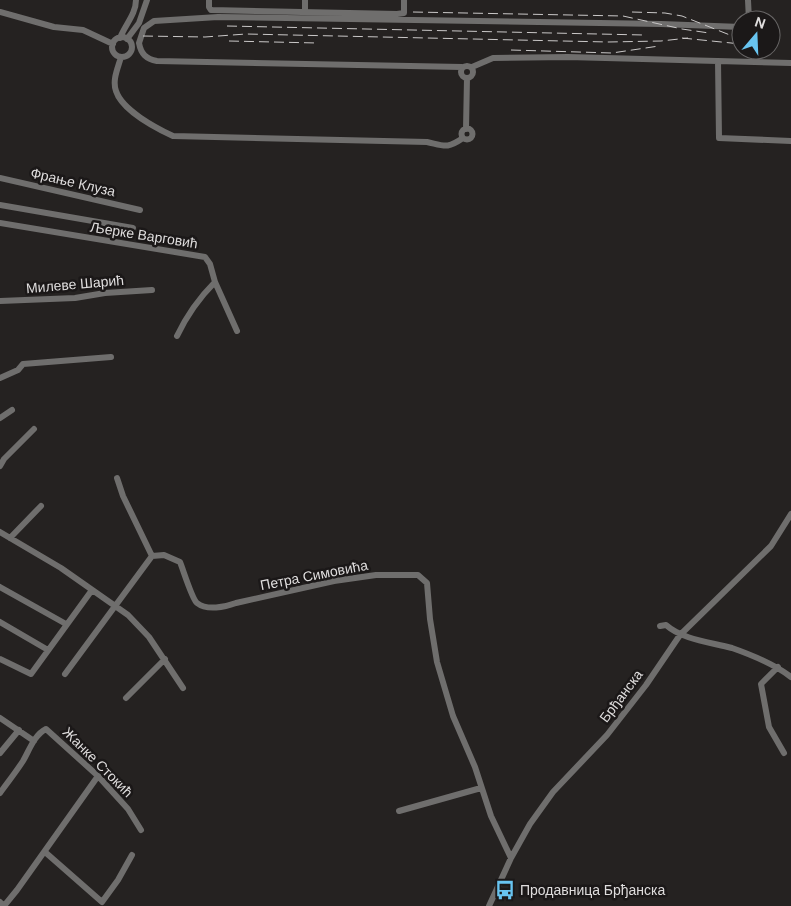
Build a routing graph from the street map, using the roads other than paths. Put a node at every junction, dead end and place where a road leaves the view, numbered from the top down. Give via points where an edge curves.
1 (136, 0) edge
2 (147, 0) edge
3 (209, 0) edge
4 (305, 0) edge
5 (404, 0) edge
6 (0, 12) edge
7 (305, 12) junction
8 (731, 26) edge
9 (124, 38) junction
10 (113, 44) junction
11 (121, 57) junction
12 (718, 61) junction
13 (757, 61) joint
14 (791, 63) edge
15 (462, 67) junction
16 (472, 67) junction
17 (467, 78) junction
18 (791, 141) edge
19 (0, 178) edge
20 (0, 205) edge
21 (140, 210) dead end
22 (0, 223) edge
23 (133, 228) dead end
24 (215, 282) junction
25 (152, 290) dead end
26 (0, 301) edge
27 (237, 331) dead end
28 (176, 336) dead end
29 (111, 357) dead end
30 (0, 378) edge
31 (12, 410) dead end
32 (0, 418) edge
33 (34, 429) dead end
34 (0, 466) edge
35 (117, 478) dead end
36 (41, 506) dead end
37 (791, 514) edge
38 (0, 532) edge
39 (10, 538) junction
40 (152, 556) junction
41 (0, 587) edge
42 (92, 590) junction
43 (115, 606) junction
44 (0, 622) edge
45 (66, 624) junction
46 (660, 626) dead end
47 (680, 635) junction
48 (48, 650) junction
49 (0, 659) edge
50 (165, 659) junction
51 (778, 667) junction
52 (65, 674) dead end
53 (791, 677) edge
54 (183, 688) dead end
55 (126, 698) dead end
56 (0, 718) edge
57 (19, 730) junction
58 (34, 741) junction
59 (0, 753) edge
60 (784, 753) dead end
61 (98, 776) junction
62 (481, 788) junction
63 (0, 793) edge
64 (399, 811) dead end
65 (141, 830) dead end
66 (45, 852) junction
67 (132, 855) dead end
68 (511, 858) junction
69 (0, 902) edge
70 (489, 906) edge

1 - 9 street via 124,28
2 - 9 street via 139,23
3 - 7 street via 211,10
4 - 7 street
5 - 7 street via 404,13 397,14
6 - 10 street via 54,27 83,30
8 - 15 street via 218,17 154,21 144,28 139,43 144,55 157,61
9 - 10 street
9 - 11 street via 131,43 132,49 127,56
10 - 11 street via 115,54
11 - 17 street via 115,78 116,91 123,103 173,136 427,142 453,146 463,138 462,132 466,129
12 - 13 street
12 - 16 street via 493,58
12 - 18 street via 719,138
13 - 14 street
15 - 16 street
15 - 17 street via 462,75
16 - 17 street via 472,75
19 - 21 street, Фрање Клуза
20 - 23 street
22 - 24 street, Љерке Варговић via 205,257
24 - 27 street, Љерке Варговић
24 - 28 street via 195,304
25 - 26 street, Милеве Шарић
29 - 30 street via 22,364 18,370
31 - 32 street
33 - 34 street
35 - 40 street
36 - 39 street
37 - 47 street, Брђанска via 772,546
38 - 39 street
39 - 42 street
40 - 43 street
40 - 62 street, Петра Симовића via 164,555 180,562 195,602 222,608 334,581 418,575 427,584 437,662 453,716
41 - 45 street
42 - 43 street
42 - 45 street
43 - 50 street via 149,637
43 - 52 street
44 - 48 street
45 - 48 street
46 - 47 street via 666,625
47 - 51 street via 734,649
47 - 68 street, Брђанска via 607,735 553,792
48 - 49 street via 31,674
50 - 54 street
50 - 55 street
51 - 53 street
51 - 60 street via 761,684 769,727
56 - 57 street
57 - 58 street
57 - 59 street
58 - 61 street, Жанке Стокић via 46,730
58 - 63 street
61 - 65 street, Жанке Стокић via 128,809
61 - 66 street
62 - 64 street
62 - 68 street, Петра Симовића
66 - 67 street via 102,902
66 - 69 street via 4,906
68 - 70 street, Брђанска

